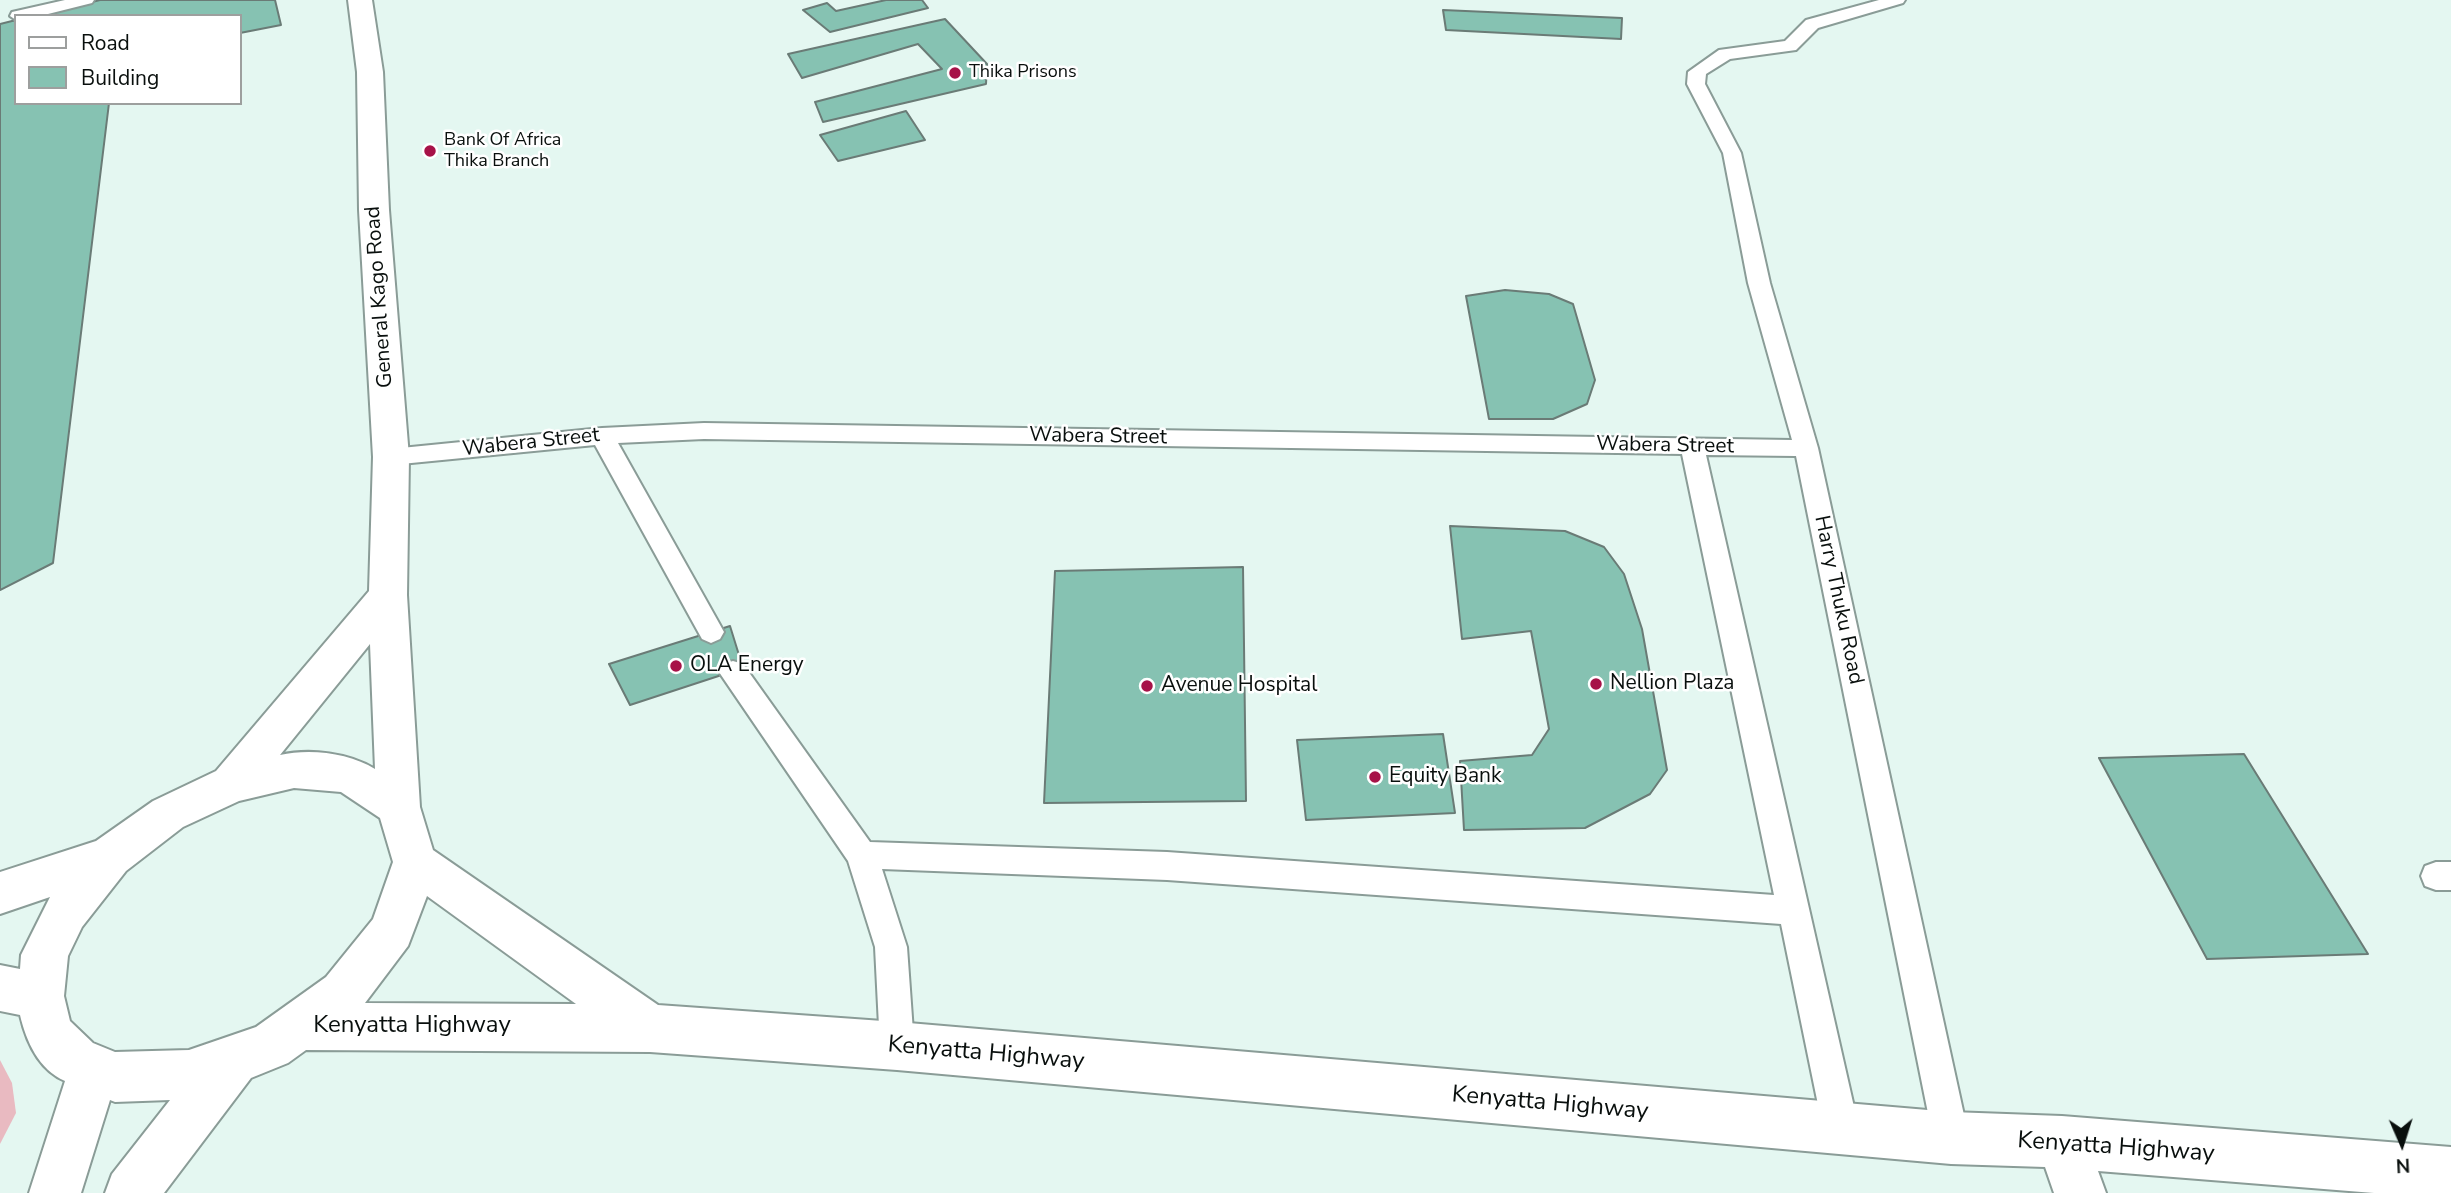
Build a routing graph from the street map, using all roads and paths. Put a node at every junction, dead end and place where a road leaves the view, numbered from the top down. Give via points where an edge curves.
1 (86, 0) edge
2 (360, 0) edge
3 (1897, 0) edge
4 (26, 14) edge
5 (1697, 72) joint
6 (602, 436) junction
7 (1692, 446) junction
8 (1805, 448) junction
9 (391, 457) junction
10 (388, 596) junction
11 (710, 632) dead end
12 (733, 672) dead end
13 (231, 784) junction
14 (398, 807) junction
15 (862, 855) junction
16 (110, 857) junction
17 (415, 862) junction
18 (0, 893) edge
19 (1794, 911) junction
20 (20, 992) edge
21 (299, 1026) junction
22 (650, 1028) junction
23 (897, 1046) junction
24 (235, 1058) junction
25 (94, 1069) junction
26 (1842, 1129) junction
27 (1951, 1138) junction
28 (2062, 1142) junction
29 (2451, 1173) edge
30 (55, 1193) edge
31 (131, 1193) edge
32 (2080, 1193) edge

1 - 4 lane
2 - 9 street, General Kago Road via 370,72
3 - 5 lane via 1812,24 1790,46 1725,54
5 - 8 lane, Harry Thuku Road via 1696,84 1732,152 1759,283
6 - 7 lane, Wabera Street via 704,431
6 - 9 lane, Wabera Street
6 - 11 lane
7 - 8 lane, Wabera Street
7 - 19 lane
8 - 27 lane, Harry Thuku Road
9 - 10 street, General Kago Road
10 - 13 street
10 - 14 street, General Kago Road
12 - 15 lane
13 - 14 street via 294,770 349,775
13 - 16 street via 168,814
14 - 17 street, General Kago Road
15 - 19 lane via 1167,866
15 - 23 lane via 891,947
16 - 18 street
16 - 20 street via 65,912 45,955
17 - 21 street via 392,931 344,993
17 - 22 street
19 - 26 lane
20 - 25 street via 50,1034 76,1061
21 - 22 street, Kenyatta Highway
21 - 24 street via 271,1046
22 - 23 street, Kenyatta Highway
23 - 26 street, Kenyatta Highway
24 - 25 street via 189,1075 115,1077
24 - 31 street
25 - 30 street
26 - 27 street, Kenyatta Highway
27 - 28 street, Kenyatta Highway
28 - 29 street, Kenyatta Highway
28 - 32 street

